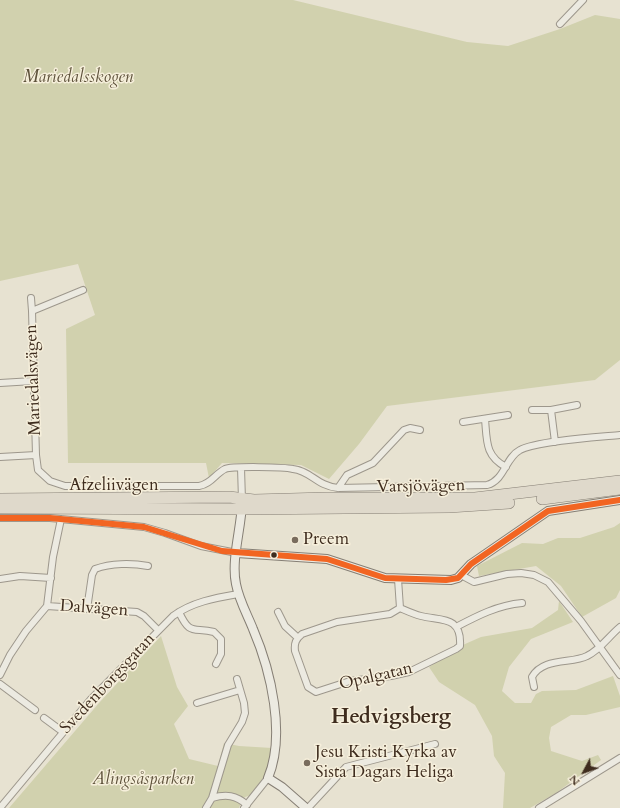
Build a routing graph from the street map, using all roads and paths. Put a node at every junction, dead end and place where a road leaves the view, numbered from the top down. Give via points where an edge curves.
1 (583, 0) edge
2 (560, 24) dead end
3 (83, 290) dead end
4 (31, 298) dead end
5 (32, 311) junction
6 (34, 381) junction
7 (0, 383) edge
8 (577, 405) dead end
9 (532, 410) dead end
10 (551, 410) junction
11 (508, 415) dead end
12 (485, 419) junction
13 (463, 422) dead end
14 (420, 430) dead end
15 (620, 435) edge
16 (555, 442) junction
17 (36, 455) junction
18 (0, 457) edge
19 (506, 467) junction
20 (240, 468) junction
21 (619, 483) edge
22 (338, 488) junction
23 (0, 499) edge
24 (620, 500) edge
25 (242, 504) junction
26 (0, 508) edge
27 (0, 518) edge
28 (61, 520) junction
29 (237, 553) junction
30 (148, 566) dead end
31 (461, 575) junction
32 (51, 578) junction
33 (0, 579) edge
34 (398, 579) junction
35 (238, 594) junction
36 (522, 603) dead end
37 (47, 606) junction
38 (400, 608) junction
39 (87, 609) junction
40 (179, 612) junction
41 (278, 612) dead end
42 (456, 627) junction
43 (158, 630) junction
44 (619, 630) edge
45 (298, 637) junction
46 (600, 646) junction
47 (216, 664) dead end
48 (0, 675) edge
49 (620, 675) edge
50 (237, 679) dead end
51 (0, 684) edge
52 (534, 687) dead end
53 (240, 690) junction
54 (197, 703) dead end
55 (35, 710) dead end
56 (44, 718) dead end
57 (63, 732) junction
58 (433, 745) dead end
59 (620, 758) edge
60 (268, 778) junction
61 (212, 798) junction
62 (246, 806) edge
63 (0, 808) edge
64 (206, 808) edge
65 (307, 808) edge
66 (539, 808) edge

1 - 2 street
3 - 5 street, Mariedalsvägen
4 - 5 street
5 - 6 street, Mariedalsvägen
6 - 7 street
6 - 17 street, Mariedalsvägen
8 - 10 street
9 - 10 street
10 - 16 street
11 - 12 street
12 - 13 street
12 - 19 street via 489,452
14 - 22 street via 404,430 374,463 347,474
15 - 16 street, Varsjövägen
16 - 19 street, Varsjövägen via 521,449
17 - 18 street
17 - 20 street, Afzeliivägen via 38,470 50,482 65,486 199,486 210,482 225,469
19 - 22 street, Varsjövägen via 495,481 487,485
20 - 22 street, Varsjövägen via 292,468 328,487
20 - 25 street
21 - 25 highway via 475,498
23 - 25 highway via 229,497
24 - 31 street via 548,511 471,564
25 - 26 highway
25 - 29 street
27 - 28 street
28 - 29 street via 144,527 201,546
28 - 32 street
29 - 34 street via 327,560 375,576
29 - 35 street via 235,581
30 - 39 street via 95,568
31 - 34 street via 451,580
31 - 46 street via 474,582 514,573 527,573 543,580 556,590
32 - 33 street via 20,576
32 - 37 street
34 - 38 street
35 - 40 street, Svedenborgsgatan via 207,600
35 - 60 street via 259,644 270,683 276,741
36 - 42 street via 481,614
37 - 39 street, Dalvägen
37 - 48 street via 26,631
38 - 42 street via 422,616 447,619
38 - 45 street via 390,614 337,622
39 - 43 street, Dalvägen via 137,612
40 - 43 street, Svedenborgsgatan
40 - 47 street via 190,628 214,632 221,639 221,654
41 - 45 street via 284,626
42 - 45 street, Opalgatan via 460,646 420,667 391,676 350,681 316,692 308,687 295,651 294,645
43 - 57 street, Svedenborgsgatan via 114,674
44 - 46 street
46 - 49 street
46 - 52 street via 587,656 557,661 535,673 532,677
50 - 53 street
51 - 55 street
53 - 54 street
53 - 61 street via 244,713 242,722 228,745
56 - 57 street
57 - 63 street, Svedenborgsgatan
58 - 65 street via 346,767
59 - 66 street
60 - 62 street
60 - 65 street
61 - 62 street via 235,796
61 - 64 street

